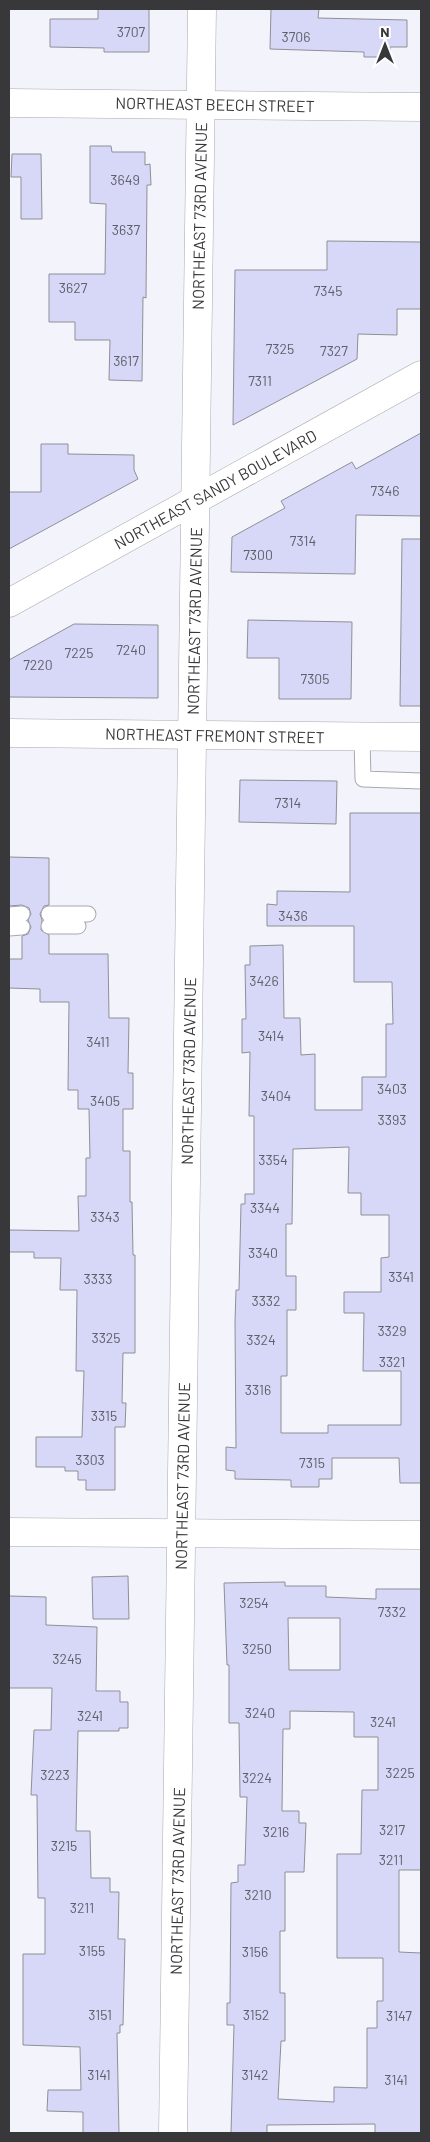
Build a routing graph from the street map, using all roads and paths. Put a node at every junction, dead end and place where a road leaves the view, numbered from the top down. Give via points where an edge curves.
1 (202, 9) edge
2 (9, 103) edge
3 (201, 104) junction
4 (421, 106) edge
5 (421, 375) edge
6 (196, 501) junction
7 (9, 603) edge
8 (9, 733) edge
9 (192, 736) junction
10 (362, 737) junction
11 (421, 737) edge
12 (421, 781) edge
13 (88, 914) dead end
14 (78, 926) dead end
15 (9, 1532) edge
16 (182, 1532) junction
17 (421, 1535) edge
18 (173, 2133) edge

1 - 3 street, NORTHEAST 73RD AVENUE
2 - 3 street, NORTHEAST BEECH STREET
3 - 4 street, NORTHEAST BEECH STREET
3 - 6 street, NORTHEAST 73RD AVENUE
5 - 6 street, NORTHEAST SANDY BOULEVARD
6 - 7 street, NORTHEAST SANDY BOULEVARD
6 - 9 street, NORTHEAST 73RD AVENUE
8 - 9 street, NORTHEAST FREMONT STREET
9 - 10 street, NORTHEAST FREMONT STREET
9 - 16 street, NORTHEAST 73RD AVENUE
10 - 11 street, NORTHEAST FREMONT STREET
10 - 12 lane via 363,779
13 - 14 lane via 49,920
15 - 16 street
16 - 17 street
16 - 18 street, NORTHEAST 73RD AVENUE

